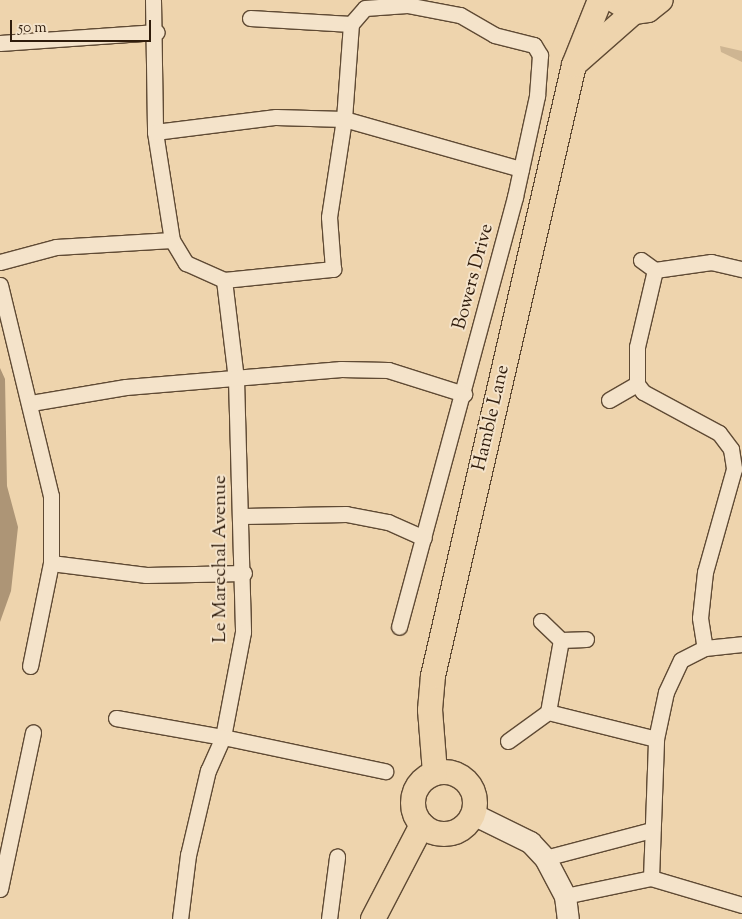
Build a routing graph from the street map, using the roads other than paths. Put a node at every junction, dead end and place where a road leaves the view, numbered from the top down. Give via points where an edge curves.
1 (153, 0) edge
2 (600, 0) edge
3 (661, 0) edge
4 (624, 6) edge
5 (250, 18) dead end
6 (351, 24) junction
7 (157, 32) junction
8 (0, 43) edge
9 (574, 65) junction
10 (344, 118) junction
11 (155, 132) junction
12 (521, 169) junction
13 (172, 240) junction
14 (641, 260) dead end
15 (0, 262) edge
16 (742, 269) edge
17 (655, 270) junction
18 (224, 280) junction
19 (0, 286) edge
20 (236, 379) junction
21 (636, 384) junction
22 (464, 394) junction
23 (609, 400) dead end
24 (31, 403) junction
25 (243, 516) junction
26 (424, 538) junction
27 (51, 563) junction
28 (244, 572) junction
29 (541, 621) dead end
30 (399, 627) dead end
31 (561, 640) junction
32 (586, 640) dead end
33 (742, 644) edge
34 (705, 648) junction
35 (30, 666) dead end
36 (548, 712) junction
37 (116, 718) dead end
38 (33, 732) dead end
39 (223, 738) junction
40 (656, 739) junction
41 (508, 741) dead end
42 (384, 771) dead end
43 (435, 773) junction
44 (473, 814) junction
45 (422, 826) junction
46 (652, 830) junction
47 (338, 857) dead end
48 (545, 858) junction
49 (651, 878) junction
50 (0, 890) edge
51 (565, 896) junction
52 (742, 905) edge
53 (180, 919) edge
54 (330, 919) edge
55 (373, 919) edge
56 (568, 919) edge

1 - 7 street
2 - 9 main road, Hamble Lane
3 - 4 main road via 648,10
4 - 9 main road
5 - 6 street
6 - 10 street
6 - 12 street, Bowers Drive via 366,8 407,5 460,16 494,35 534,45 540,55 537,96
7 - 8 street
7 - 11 street
9 - 43 main road, Hamble Lane via 433,676 430,710
10 - 11 street via 276,117
10 - 12 street
10 - 18 street via 329,218 333,269
11 - 13 street
12 - 22 street, Bowers Drive
13 - 15 street via 56,247
13 - 18 street via 186,263
14 - 17 street
16 - 17 street via 711,262
17 - 21 street via 636,347
18 - 20 street, Le Marechal Avenue
19 - 24 street
20 - 22 street via 341,369 403,374
20 - 24 street via 126,387
20 - 25 street, Le Marechal Avenue
21 - 23 street
21 - 34 street via 643,392 719,433 731,449 734,468 705,572 700,618
22 - 26 street, Bowers Drive
24 - 27 street via 51,496
25 - 26 street via 346,514 388,522
25 - 28 street, Le Marechal Avenue
26 - 30 street, Bowers Drive
27 - 28 street via 146,575
27 - 35 street
28 - 39 street, Le Marechal Avenue via 242,649
29 - 31 street
31 - 32 street
31 - 36 street
33 - 34 street
34 - 40 street via 682,660 666,692
36 - 40 street
36 - 41 street
37 - 39 street
38 - 50 street
39 - 42 street
39 - 53 street, Le Marechal Avenue via 208,770
40 - 46 street
43 - 44 main road via 455,774 470,786
43 - 45 main road via 414,793 414,811
44 - 45 main road via 451,834
44 - 48 street via 530,842
45 - 55 main road
46 - 48 street
46 - 49 street
47 - 54 street
48 - 51 street
49 - 51 street
49 - 52 street
51 - 56 street

